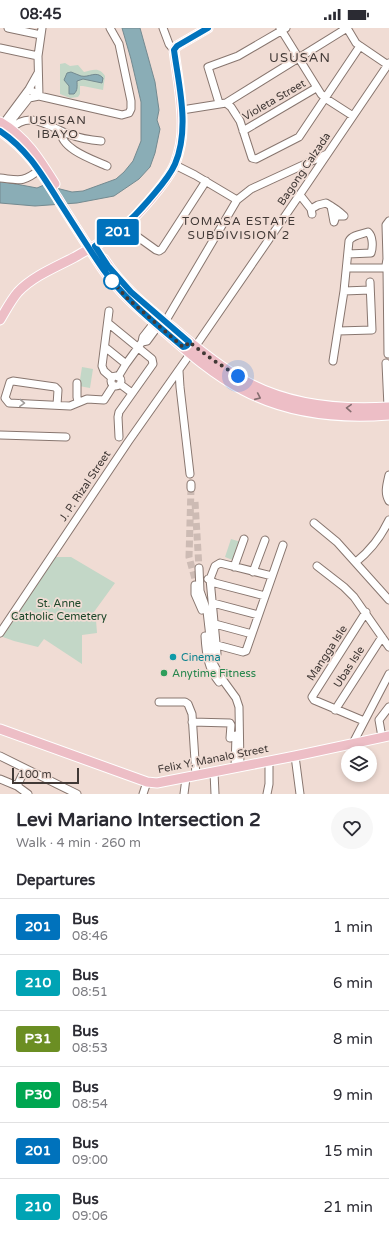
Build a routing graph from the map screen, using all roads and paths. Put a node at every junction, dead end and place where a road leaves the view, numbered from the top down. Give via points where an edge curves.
1 (8, 28) edge
2 (110, 28) edge
3 (163, 28) edge
4 (208, 28) edge
5 (347, 28) edge
6 (282, 29) edge
7 (42, 32) edge
8 (360, 46) junction
9 (0, 48) edge
10 (174, 50) junction
11 (38, 56) junction
12 (299, 58) junction
13 (388, 64) edge
14 (39, 71) junction
15 (316, 88) junction
16 (29, 89) junction
17 (39, 96) junction
18 (325, 98) junction
19 (222, 103) junction
20 (182, 110) junction
21 (15, 112) junction
22 (353, 116) junction
23 (4, 126) edge
24 (243, 130) junction
25 (61, 131) junction
26 (101, 142) dead end
27 (327, 154) junction
28 (175, 165) junction
29 (108, 166) dead end
30 (39, 170) junction
31 (0, 178) edge
32 (206, 181) junction
33 (300, 195) junction
34 (237, 200) junction
35 (331, 206) dead end
36 (69, 212) junction
37 (389, 221) edge
38 (124, 227) junction
39 (92, 247) junction
40 (348, 254) dead end
41 (347, 268) junction
42 (388, 268) edge
43 (370, 282) dead end
44 (370, 290) junction
45 (344, 291) junction
46 (109, 311) dead end
47 (0, 320) edge
48 (108, 323) junction
49 (159, 324) junction
50 (338, 331) junction
51 (140, 345) junction
52 (105, 347) junction
53 (189, 347) junction
54 (389, 354) edge
55 (333, 361) dead end
56 (126, 364) junction
57 (387, 364) edge
58 (179, 371) junction
59 (116, 381) junction
60 (78, 383) dead end
61 (132, 393) junction
62 (78, 402) junction
63 (58, 405) junction
64 (389, 409) edge
65 (0, 435) edge
66 (66, 437) dead end
67 (119, 437) dead end
68 (190, 474) dead end
69 (389, 480) edge
70 (389, 501) edge
71 (389, 520) edge
72 (314, 523) dead end
73 (244, 539) dead end
74 (264, 540) dead end
75 (283, 545) dead end
76 (356, 562) junction
77 (317, 566) dead end
78 (234, 567) junction
79 (199, 568) tunnel mouth
80 (253, 572) junction
81 (272, 576) junction
82 (212, 582) junction
83 (197, 583) junction
84 (265, 596) junction
85 (389, 600) edge
86 (213, 603) junction
87 (366, 612) junction
88 (258, 615) junction
89 (215, 624) junction
90 (0, 633) edge
91 (252, 634) junction
92 (382, 637) junction
93 (217, 646) junction
94 (389, 647) edge
95 (217, 654) dead end
96 (389, 674) edge
97 (159, 702) dead end
98 (389, 707) edge
99 (336, 710) junction
100 (192, 722) junction
101 (364, 722) junction
102 (0, 730) edge
103 (385, 736) edge
104 (230, 738) dead end
105 (354, 743) junction
106 (0, 756) edge
107 (295, 756) junction
108 (269, 761) junction
109 (238, 767) junction
110 (25, 768) junction
111 (214, 772) junction
112 (196, 776) junction
113 (186, 778) junction
114 (0, 780) edge
115 (147, 782) junction
116 (17, 786) junction
117 (28, 794) edge
118 (77, 794) edge
119 (143, 794) edge
120 (184, 794) edge
121 (215, 794) edge
122 (267, 794) edge
123 (300, 794) edge

1 - 7 street
2 - 17 street via 119,44 131,101 129,113 122,116
3 - 10 street
4 - 10 main road
5 - 8 street
5 - 12 street
6 - 12 street
6 - 19 street via 238,56 208,67
7 - 11 street
8 - 13 street
8 - 18 street
9 - 11 street
10 - 20 main road
11 - 14 street
12 - 15 street
12 - 19 street
13 - 22 street, Bagong Calzada
14 - 16 street
14 - 17 street
15 - 18 street
15 - 24 street, Violeta Street
16 - 17 street
16 - 21 street
17 - 21 street via 29,98
18 - 22 street
18 - 24 street via 299,137 256,159 252,158
19 - 20 street
19 - 24 street via 236,114
20 - 28 main road via 180,142
21 - 23 street
22 - 27 street, Bagong Calzada
23 - 25 street via 32,120
23 - 30 main road
23 - 36 main road via 30,146 49,173
25 - 26 street
25 - 29 street via 62,137 71,148
27 - 33 street, Bagong Calzada
27 - 34 street via 251,189
28 - 32 street
28 - 38 main road
30 - 31 street via 24,180
30 - 36 main road
32 - 34 street
32 - 38 street via 159,251
33 - 35 street via 311,212 318,205 326,203
33 - 53 street, Bagong Calzada
34 - 49 street
36 - 39 main road
37 - 42 street via 386,225
38 - 39 main road
39 - 47 main road via 27,284 17,293
39 - 49 main road
40 - 41 street
41 - 42 street
41 - 45 street
42 - 54 street
43 - 44 street
44 - 45 street
44 - 50 street via 372,330
45 - 50 street
46 - 48 street
48 - 51 street
48 - 52 street
49 - 51 street via 143,337
49 - 53 main road
50 - 55 street
51 - 56 street
51 - 61 street via 153,364
52 - 56 street
52 - 59 street via 102,368
53 - 58 street, J. P. Rizal Street
53 - 64 main road via 239,388 273,404 316,414 365,417
54 - 57 street via 384,357
56 - 59 street
57 - 64 street
58 - 68 street
58 - 90 street, J. P. Rizal Street via 128,442
59 - 61 street
59 - 62 street via 104,400 87,399
60 - 62 street
61 - 67 street via 119,412
62 - 63 street via 70,406
63 -> 63 street via 58,390 55,387 13,381 8,385 5,398 10,403
65 - 66 street
69 - 70 street via 386,493
71 - 76 street via 377,541
72 - 76 street
73 - 78 street
74 - 80 street
75 - 81 street
76 - 85 street
77 - 87 street via 344,587
78 - 80 street
78 - 82 street via 217,564
79 - 83 street
80 - 81 street
81 - 84 street
82 - 83 street
82 - 84 street
82 - 86 street
83 - 109 street via 207,611 213,663 240,707
84 - 88 street
86 - 88 street
86 - 89 street
87 - 92 street
87 - 99 street, Mangga Isle via 312,695 314,700
88 - 91 street
89 - 91 street
89 - 93 street
91 - 93 street via 244,652
92 - 94 street
92 - 99 street, Ubas Isle
93 - 95 street
96 - 101 street
97 - 100 street via 186,702 192,713
98 - 103 street via 379,720
99 - 101 street, Mangga Isle
100 - 104 street via 231,724
100 - 112 street
101 - 105 street
102 - 115 main road, Felix Y. Manalo Street
103 - 105 main road, Felix Y. Manalo Street
105 - 107 main road, Felix Y. Manalo Street
106 - 110 street
107 - 108 main road, Felix Y. Manalo Street
107 - 123 street
108 - 109 main road, Felix Y. Manalo Street
108 - 122 street
109 - 111 main road, Felix Y. Manalo Street
110 - 116 street
110 - 118 street
111 - 112 main road, Felix Y. Manalo Street
111 - 121 street
112 - 113 main road, Felix Y. Manalo Street
113 - 115 main road, Felix Y. Manalo Street
113 - 120 street
114 - 116 street
115 - 119 street
116 - 117 street

